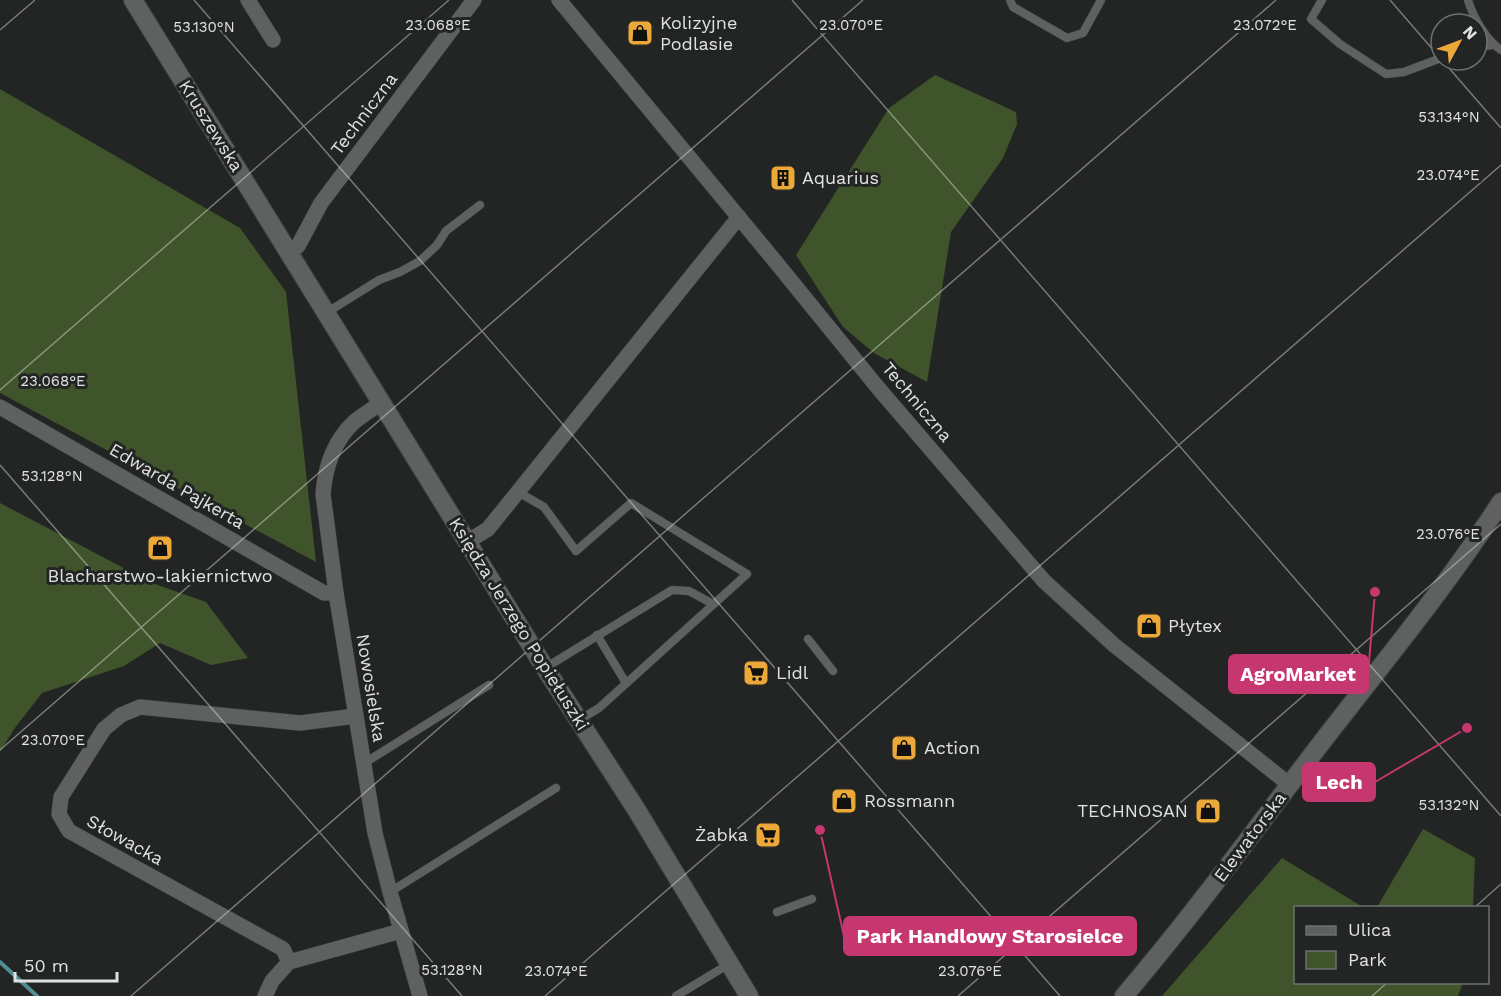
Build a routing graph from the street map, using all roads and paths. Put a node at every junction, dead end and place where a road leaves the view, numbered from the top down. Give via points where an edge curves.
1 (133, 0) edge
2 (248, 0) edge
3 (474, 0) edge
4 (560, 0) edge
5 (1011, 0) edge
6 (1101, 0) edge
7 (1322, 0) edge
8 (1468, 0) edge
9 (273, 40) dead end
10 (1493, 45) junction
11 (1489, 46) edge
12 (1501, 50) edge
13 (1429, 63) edge
14 (480, 206) dead end
15 (739, 217) junction
16 (289, 252) junction
17 (326, 313) junction
18 (381, 403) junction
19 (0, 407) edge
20 (518, 492) junction
21 (1501, 502) edge
22 (467, 542) junction
23 (336, 593) junction
24 (713, 604) junction
25 (597, 635) junction
26 (808, 639) dead end
27 (545, 668) junction
28 (833, 671) dead end
29 (626, 683) junction
30 (489, 685) dead end
31 (356, 716) junction
32 (579, 720) junction
33 (363, 764) junction
34 (1290, 785) junction
35 (556, 788) dead end
36 (390, 892) junction
37 (812, 899) dead end
38 (777, 912) dead end
39 (400, 931) junction
40 (289, 962) junction
41 (729, 964) junction
42 (265, 996) edge
43 (420, 996) edge
44 (676, 996) edge
45 (749, 996) edge
46 (1124, 996) edge

1 - 16 street, Kruszewska
2 - 9 street
3 - 16 street, Techniczna via 321,203 298,246
4 - 15 street, Techniczna
5 - 6 lane via 1013,7 1067,38 1083,33
7 - 13 lane via 1311,19 1340,44 1386,74
8 - 10 lane
10 - 11 lane
10 - 12 lane
14 - 17 lane via 446,231 420,261 379,280
15 - 20 street
15 - 34 street, Techniczna via 879,389 1044,581 1114,645
16 - 17 street, Księdza Jerzego Popiełuszki
17 - 18 street, Księdza Jerzego Popiełuszki
18 - 22 street, Księdza Jerzego Popiełuszki
18 - 23 street, Nowosielska via 347,431 332,454 325,475 324,507
19 - 23 street, Edwarda Pajkerta via 324,593
20 - 22 street via 488,529
20 - 24 lane via 544,507 576,551 631,503 747,574
21 - 34 street, Elewatorska
22 - 27 street, Księdza Jerzego Popiełuszki
23 - 31 street, Nowosielska
24 - 25 lane via 689,591 672,590
24 - 29 lane
25 - 27 lane
25 - 29 lane
26 - 28 lane
27 - 32 street, Księdza Jerzego Popiełuszki
29 - 32 lane
30 - 33 lane
31 - 33 street, Nowosielska
31 - 40 street, Słowacka via 300,723 140,707 121,715 104,729 62,797 59,814 69,831 283,949
32 - 41 street, Księdza Jerzego Popiełuszki
33 - 36 street, Nowosielska
34 - 46 street, Elewatorska via 1172,940
35 - 36 lane
36 - 39 street, Nowosielska
37 - 38 lane
39 - 40 street
39 - 43 street, Nowosielska
40 - 42 street
41 - 44 lane
41 - 45 street, Księdza Jerzego Popiełuszki

